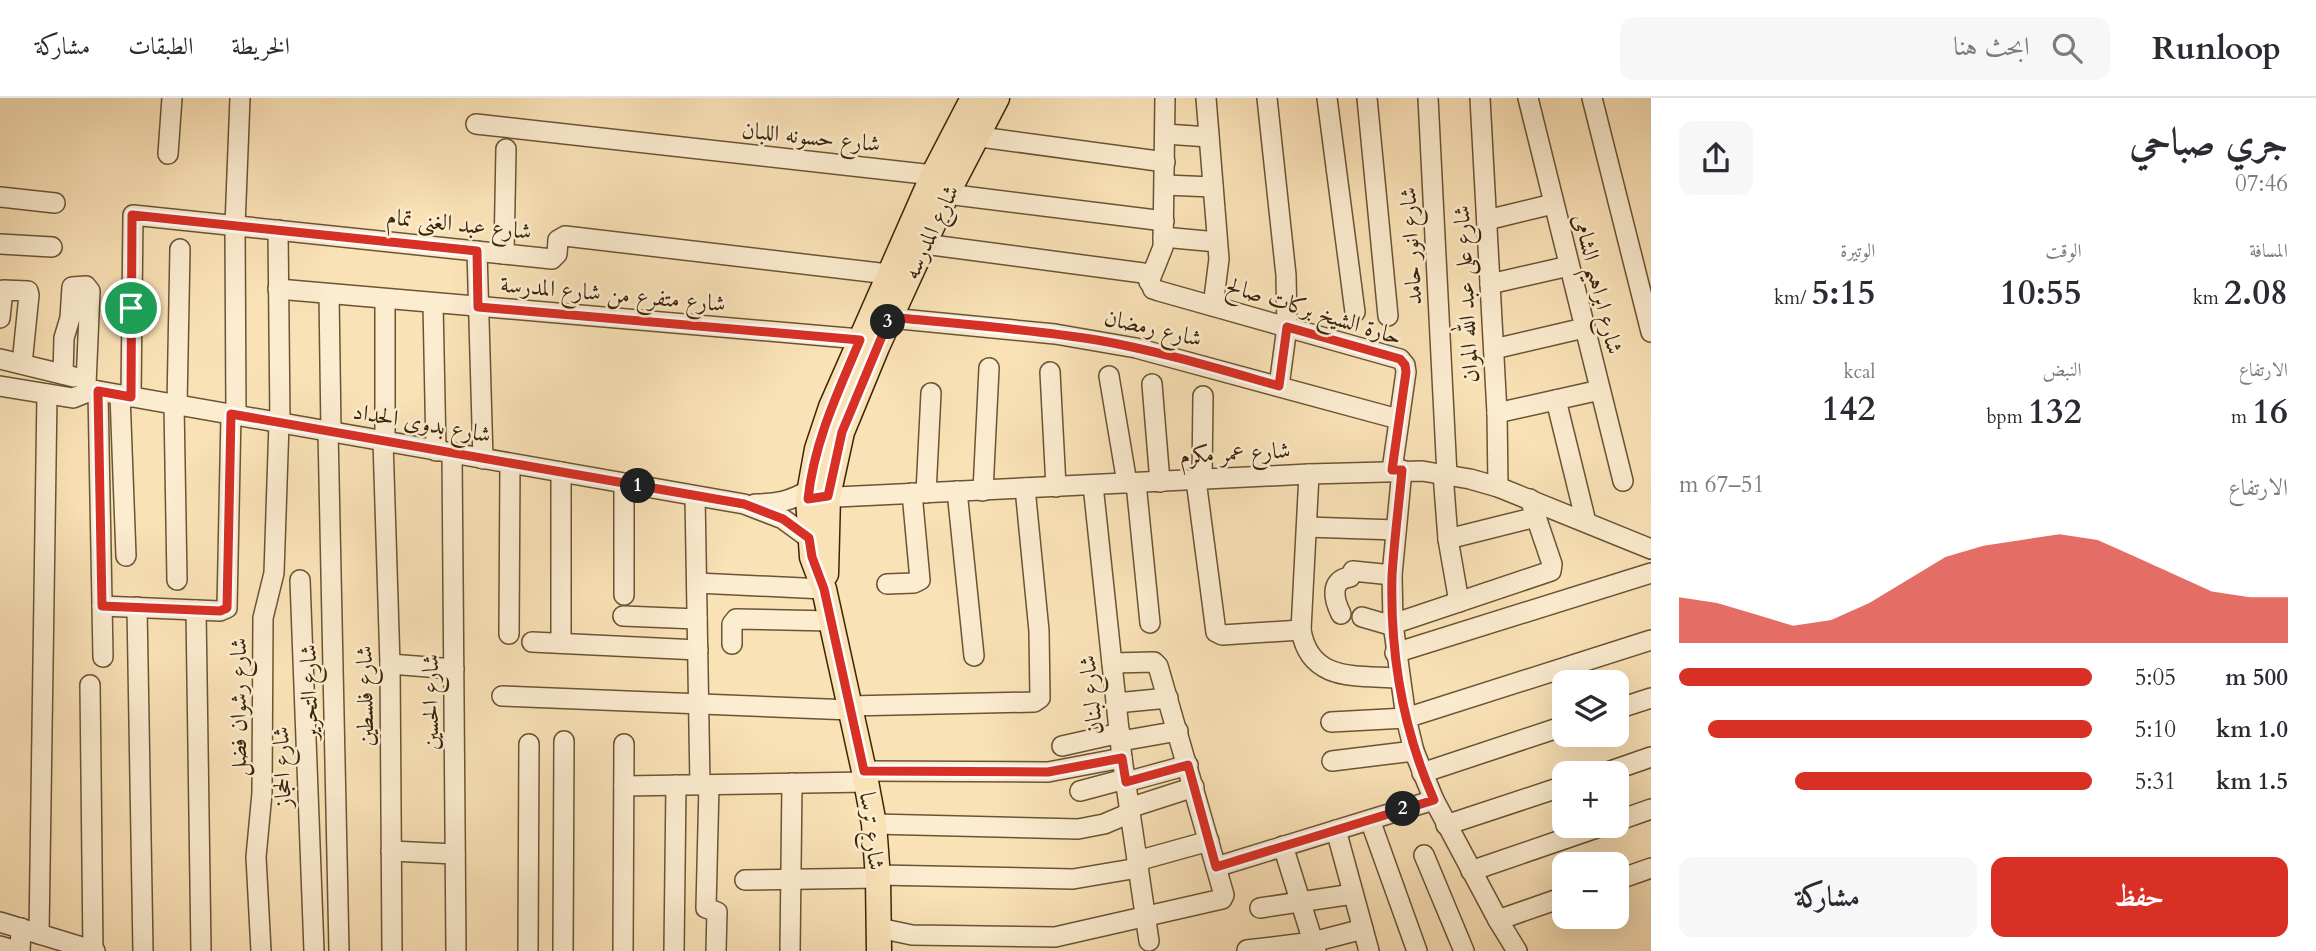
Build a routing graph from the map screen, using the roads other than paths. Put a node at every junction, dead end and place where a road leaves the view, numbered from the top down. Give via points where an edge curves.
1 (172, 98) edge
2 (240, 98) edge
3 (973, 98) edge
4 (997, 98) edge
5 (1165, 98) edge
6 (1206, 98) edge
7 (1267, 98) edge
8 (1328, 98) edge
9 (1367, 98) edge
10 (1428, 98) edge
11 (1480, 98) edge
12 (1528, 98) edge
13 (1592, 98) edge
14 (476, 124) dead end
15 (1165, 134) junction
16 (966, 135) junction
17 (1209, 137) junction
18 (506, 149) dead end
19 (168, 154) dead end
20 (1165, 162) junction
21 (940, 185) junction
22 (1165, 185) junction
23 (1213, 187) junction
24 (0, 197) edge
25 (55, 203) dead end
26 (1553, 204) junction
27 (1487, 219) junction
28 (235, 226) junction
29 (1164, 229) junction
30 (278, 230) junction
31 (1217, 242) junction
32 (0, 244) edge
33 (924, 244) junction
34 (52, 247) dead end
35 (180, 249) dead end
36 (477, 251) junction
37 (504, 254) junction
38 (1569, 266) junction
39 (888, 274) junction
40 (1149, 282) junction
41 (1490, 284) junction
42 (278, 289) junction
43 (329, 294) junction
44 (385, 299) junction
45 (433, 303) junction
46 (1213, 306) junction
47 (478, 307) junction
48 (1355, 312) dead end
49 (1388, 316) dead end
50 (890, 317) junction
51 (0, 318) edge
52 (1287, 327) junction
53 (1584, 328) junction
54 (1651, 332) edge
55 (860, 340) junction
56 (1494, 349) junction
57 (0, 359) edge
58 (22, 364) junction
59 (989, 368) dead end
60 (1049, 372) dead end
61 (63, 374) junction
62 (1109, 376) dead end
63 (1152, 384) dead end
64 (0, 386) edge
65 (1279, 386) junction
66 (92, 388) junction
67 (1600, 390) junction
68 (931, 393) dead end
69 (47, 394) junction
70 (126, 396) junction
71 (1203, 396) dead end
72 (1556, 400) junction
73 (175, 405) junction
74 (1497, 413) junction
75 (233, 415) junction
76 (1398, 419) junction
77 (279, 423) junction
78 (330, 432) junction
79 (384, 441) junction
80 (444, 452) junction
81 (483, 459) junction
82 (510, 464) junction
83 (1397, 470) junction
84 (561, 472) junction
85 (1309, 474) junction
86 (1445, 474) junction
87 (1199, 479) junction
88 (1623, 481) dead end
89 (1160, 482) junction
90 (624, 483) junction
91 (1131, 483) junction
92 (1093, 485) junction
93 (1056, 487) junction
94 (1498, 487) junction
95 (1025, 488) junction
96 (957, 491) junction
97 (983, 491) junction
98 (919, 493) junction
99 (815, 495) junction
100 (695, 496) junction
101 (744, 504) junction
102 (1533, 508) junction
103 (1586, 522) junction
104 (1307, 527) junction
105 (1396, 530) junction
106 (809, 538) junction
107 (1448, 539) junction
108 (1651, 549) edge
109 (126, 556) dead end
110 (1651, 573) edge
111 (1392, 575) junction
112 (177, 580) dead end
113 (300, 580) dead end
114 (697, 583) junction
115 (887, 584) dead end
116 (824, 589) junction
117 (624, 596) dead end
118 (1459, 602) junction
119 (102, 606) junction
120 (137, 607) junction
121 (196, 610) junction
122 (1341, 614) dead end
123 (623, 616) dead end
124 (1362, 617) dead end
125 (697, 619) junction
126 (831, 621) junction
127 (1150, 624) dead end
128 (1393, 625) junction
129 (1301, 630) junction
130 (509, 634) dead end
131 (1651, 640) edge
132 (532, 642) dead end
133 (561, 643) junction
134 (732, 645) dead end
135 (698, 650) junction
136 (1395, 653) junction
137 (974, 656) dead end
138 (103, 657) dead end
139 (1112, 663) junction
140 (390, 664) junction
141 (454, 669) junction
142 (1399, 678) junction
143 (90, 685) dead end
144 (502, 696) dead end
145 (1168, 698) junction
146 (1651, 698) edge
147 (1116, 702) junction
148 (698, 704) junction
149 (1629, 705) edge
150 (850, 708) junction
151 (1406, 718) junction
152 (1331, 722) dead end
153 (1552, 730) edge
154 (1178, 731) junction
155 (564, 741) dead end
156 (529, 744) dead end
157 (624, 744) dead end
158 (1121, 744) junction
159 (1062, 746) dead end
160 (1414, 751) junction
161 (1651, 757) edge
162 (1332, 761) dead end
163 (1188, 765) junction
164 (1629, 765) edge
165 (1422, 773) junction
166 (865, 776) junction
167 (1125, 781) junction
168 (792, 783) junction
169 (676, 785) junction
170 (704, 785) junction
171 (624, 786) junction
172 (1194, 787) junction
173 (1552, 790) edge
174 (1080, 791) dead end
175 (1434, 800) junction
176 (1651, 809) edge
177 (1129, 811) junction
178 (1629, 817) edge
179 (1370, 820) junction
180 (873, 824) junction
181 (1446, 825) junction
182 (1336, 830) junction
183 (1567, 838) edge
184 (1209, 841) junction
185 (1283, 846) junction
186 (391, 850) junction
187 (455, 854) junction
188 (1424, 855) dead end
189 (1137, 864) junction
190 (1216, 867) junction
191 (1651, 868) edge
192 (1471, 871) junction
193 (878, 876) junction
194 (1629, 876) edge
195 (791, 879) junction
196 (745, 880) dead end
197 (1353, 894) junction
198 (1552, 901) edge
199 (1301, 902) junction
200 (1260, 908) dead end
201 (1146, 918) junction
202 (1498, 920) junction
203 (0, 922) edge
204 (1363, 929) junction
205 (30, 931) junction
206 (879, 940) edge
207 (1149, 941) dead end
208 (0, 946) edge
209 (1314, 947) edge
210 (1247, 950) edge
211 (18, 951) edge
212 (94, 951) edge
213 (143, 951) edge
214 (201, 951) edge
215 (261, 951) edge
216 (314, 951) edge
217 (340, 951) edge
218 (392, 951) edge
219 (456, 951) edge
220 (528, 951) edge
221 (563, 951) edge
222 (623, 951) edge
223 (674, 951) edge
224 (716, 951) edge
225 (790, 951) edge
226 (1369, 951) edge
227 (1417, 951) edge
228 (1464, 951) edge
229 (1517, 951) edge

1 - 19 street
2 - 28 street
3 - 16 main road, شارع المدرسه
4 - 16 main road, شارع المدرسه
5 - 15 street
6 - 17 street
7 - 52 street via 1286,275
8 - 48 street
9 - 49 street
10 - 86 street, شارع انور حامد
11 - 27 street, شارع على عبد الله الموان
12 - 26 street, شارع ابراهيم الشامى
13 - 54 street
14 - 21 street, شارع حسونه اللبان
15 - 17 street
15 - 20 street
16 - 20 street
16 - 21 main road, شارع المدرسه
17 - 23 street
18 - 37 street
20 - 22 street
21 - 29 street, شارع حسونه اللبان
21 - 33 main road, شارع المدرسه
21 - 39 main road, شارع المدرسه
22 - 23 street
22 - 29 street
23 - 31 street
24 - 25 street
26 - 27 street
26 - 38 street, شارع ابراهيم الشامى
27 - 41 street, شارع على عبد الله الموان
28 - 30 street, شارع عبد الغنى تمام
28 - 70 street, شارع عبد الغنى تمام via 132,215
28 - 75 street
29 - 31 street, شارع حسونه اللبان
29 - 40 street via 1162,252
30 - 36 street, شارع عبد الغنى تمام
30 - 42 street, شارع رشوان فضل
31 - 46 street
32 - 34 street
33 - 40 street, حارة الشيخ بركات صالح via 1143,273
33 - 50 main road, شارع المدرسه
35 - 73 street
36 - 37 street, شارع عبد الغنى تمام
36 - 47 street
37 - 39 street, شارع عبد الغنى تمام via 552,259 558,240 565,236
38 - 41 street
38 - 53 street, شارع ابراهيم الشامى
39 - 55 main road, شارع المدرسه
40 - 46 street, حارة الشيخ بركات صالح via 1153,289
41 - 56 street, شارع على عبد الله الموان
42 - 43 street, شارع متفرع من شارع المدرسة
42 - 77 street, شارع رشوان فضل
43 - 44 street, شارع متفرع من شارع المدرسة
43 - 78 street, شارع التحرير
44 - 45 street, شارع متفرع من شارع المدرسة
44 - 79 street, شارع فلسطين
45 - 47 street, شارع متفرع من شارع المدرسة
45 - 80 street, شارع الحسين
46 - 52 street, حارة الشيخ بركات صالح
47 - 55 street, شارع متفرع من شارع المدرسة
47 - 81 street
50 - 65 street, شارع رمضان via 1098,340
50 - 99 main road, شارع المدرسه
51 - 58 street via 3,290 27,291
52 - 65 street
52 - 76 street, حارة الشيخ بركات صالح via 1400,359 1406,372
53 - 56 street
53 - 67 street, شارع ابراهيم الشامى
55 - 99 main road, شارع المدرسه via 824,428
56 - 74 street, شارع على عبد الله الموان
57 - 58 street
58 - 61 street
59 - 97 street
60 - 93 street
61 - 66 street
61 - 66 street via 72,286 86,286 90,290
62 - 91 street
63 - 89 street
64 - 69 street
65 - 76 street, شارع رمضان
66 - 69 street via 73,398
66 - 70 street, شارع بدوى الحداد
66 - 119 street
67 - 72 street
67 - 88 street, شارع ابراهيم الشامى
68 - 98 street
69 - 205 street
70 - 73 street, شارع بدوى الحداد
70 - 109 street
71 - 87 street
72 - 74 street
72 - 103 street
73 - 75 street, شارع بدوى الحداد
73 - 112 street
74 - 94 street, شارع على عبد الله الموان
75 - 77 street, شارع بدوى الحداد
75 - 121 street via 228,604 224,611
76 - 83 street, حارة الشيخ بركات صالح
77 - 78 street, شارع بدوى الحداد
77 - 215 street, شارع رشوان فضل via 274,573 263,618 262,793 256,857
78 - 79 street, شارع بدوى الحداد
78 - 217 street, شارع التحرير
79 - 80 street, شارع بدوى الحداد
79 - 140 street, شارع فلسطين
80 - 81 street, شارع بدوى الحداد
80 - 141 street, شارع الحسين
81 - 82 street, شارع بدوى الحداد
82 - 84 street, شارع بدوى الحداد
82 - 130 street
83 - 85 street, شارع عمر مكرم
83 - 86 street, شارع عمر مكرم
83 - 105 street, حارة الشيخ بركات صالح
84 - 90 street, شارع بدوى الحداد
84 - 133 street
85 - 87 street, شارع عمر مكرم
85 - 104 street
86 - 94 street, شارع عمر مكرم
86 - 107 street, شارع انور حامد
87 - 89 street, شارع عمر مكرم
87 - 129 street via 1216,632
89 - 91 street, شارع عمر مكرم
90 - 100 street, شارع بدوى الحداد
90 - 117 street
91 - 92 street, شارع عمر مكرم
91 - 127 street
92 - 93 street, شارع عمر مكرم
92 - 139 street, شارع لبنان
93 - 95 street, شارع عمر مكرم
94 - 102 street, شارع عمر مكرم
95 - 97 street, شارع عمر مكرم
95 - 150 street via 1039,631 1039,700
96 - 97 street, شارع عمر مكرم
96 - 98 street, شارع عمر مكرم
96 - 137 street
98 - 99 street, شارع عمر مكرم
98 - 115 street via 920,580
99 - 101 street, شارع بدوى الحداد
99 - 106 main road, شارع المدرسه
99 - 116 main road, شارع المدرسه
100 - 101 street, شارع بدوى الحداد
100 - 114 street
101 - 106 street, شارع بدوى الحداد via 783,519
102 - 103 street, شارع عمر مكرم
102 - 107 street
102 - 118 street via 1551,571
103 - 108 street, شارع عمر مكرم
104 - 105 street
104 - 129 street
105 - 111 street, حارة الشيخ بركات صالح
106 - 116 main road, شارع المدرسه
107 - 118 street, شارع انور حامد
110 - 136 street
111 - 122 street via 1353,571 1350,578 1341,578 1334,596
111 - 128 street, حارة الشيخ بركات صالح
113 - 216 street, شارع الحجاز
114 - 116 street
114 - 125 street
116 - 126 main road, شارع ترسا
118 - 128 street
119 - 120 street
119 - 138 street
120 - 121 street
120 - 213 street
121 - 214 street
123 - 125 street
124 - 128 street
125 - 135 street
126 - 134 street via 736,619
126 - 150 main road, شارع ترسا
128 - 136 street, حارة الشيخ بركات صالح
129 - 142 street via 1303,645 1323,668
131 - 151 street
132 - 133 street
133 - 135 street
135 - 148 street
136 - 142 street, حارة الشيخ بركات صالح
139 - 145 street via 1157,663
139 - 147 street, شارع لبنان
140 - 141 street
140 - 186 street, شارع فلسطين
141 - 187 street, شارع الحسين
142 - 151 street, حارة الشيخ بركات صالح
143 - 212 street
144 - 148 street
145 - 147 street
145 - 154 street
146 - 149 street
147 - 158 street, شارع لبنان
148 - 150 street
148 - 170 street
150 - 166 main road, شارع ترسا
151 - 152 street
151 - 160 street, حارة الشيخ بركات صالح
153 - 165 street
154 - 158 street
154 - 163 street
155 - 221 street
156 - 220 street
157 - 171 street
158 - 159 street
158 - 166 street via 1048,772
158 - 167 street, شارع لبنان
160 - 162 street
160 - 165 street, حارة الشيخ بركات صالح
161 - 164 street
163 - 167 street
163 - 172 street
165 - 175 street, حارة الشيخ بركات صالح
166 - 168 street
166 - 180 main road, شارع ترسا
167 - 174 street
167 - 177 street, شارع لبنان
168 - 170 street
168 - 195 street
169 - 170 street
169 - 171 street
169 - 223 street
170 - 224 street via 706,908 717,912
171 - 222 street
172 - 177 street
172 - 184 street
173 - 181 street
175 - 179 street
175 - 181 street, حارة الشيخ بركات صالح
176 - 178 street
177 - 180 street via 1104,824 1078,829
177 - 189 street, شارع لبنان
179 - 182 street
179 - 227 street
180 - 193 main road, شارع ترسا
181 - 192 street, حارة الشيخ بركات صالح
182 - 185 street
182 - 197 street
183 - 192 street
184 - 189 street
184 - 190 street
185 - 190 street
185 - 199 street
186 - 187 street
186 - 218 street, شارع فلسطين
187 - 219 street, شارع الحسين
188 - 228 street
189 - 193 street via 1073,879
189 - 201 street, شارع لبنان
190 - 201 street via 1222,899
191 - 194 street
192 - 202 street, حارة الشيخ بركات صالح
193 - 195 street
193 - 206 main road, شارع ترسا
195 - 196 street
195 - 225 street
197 - 199 street
197 - 204 street
198 - 202 street
199 - 200 street
199 - 209 street
201 - 206 street via 1055,937 888,932
201 - 207 street, شارع لبنان
202 - 229 street, حارة الشيخ بركات صالح
203 - 205 street
204 - 209 street
204 - 226 street
205 - 211 street
205 - 212 street
208 - 211 street
209 - 210 street

